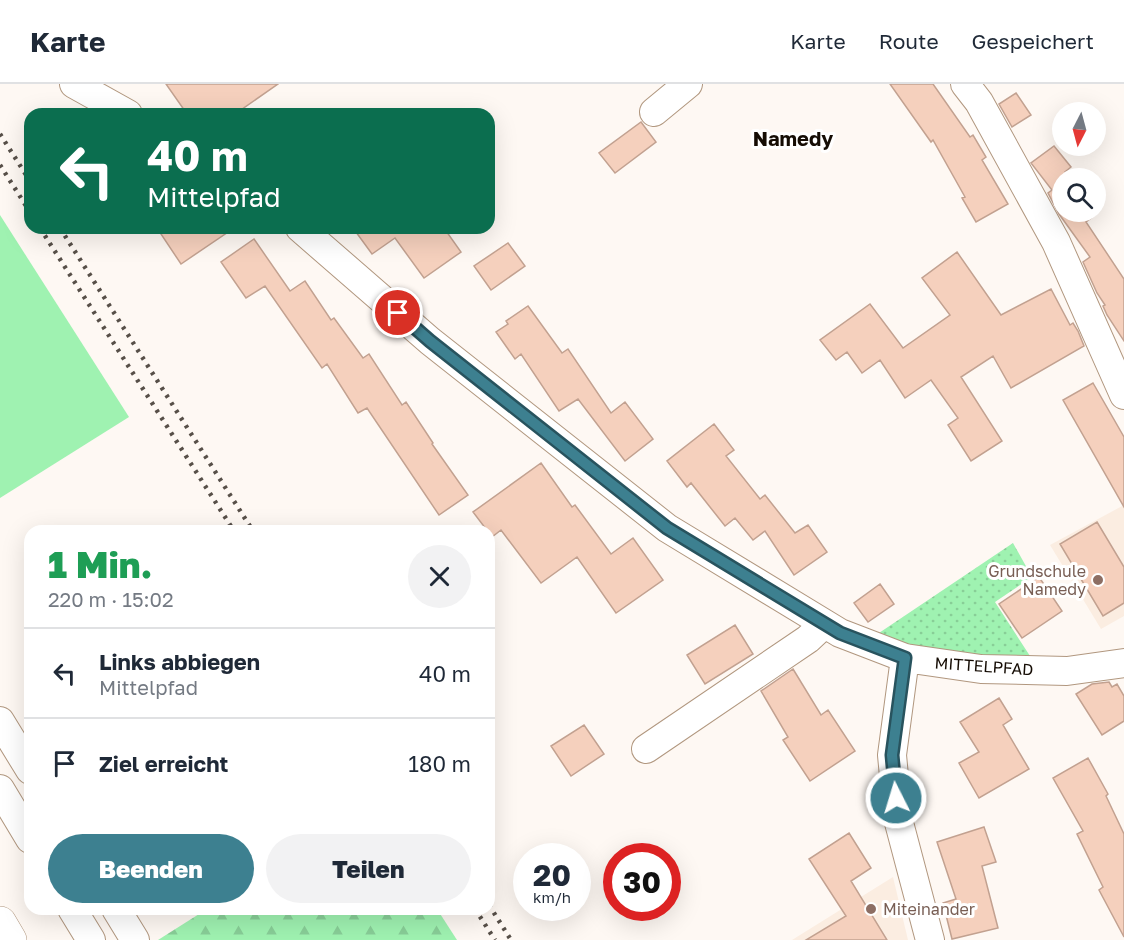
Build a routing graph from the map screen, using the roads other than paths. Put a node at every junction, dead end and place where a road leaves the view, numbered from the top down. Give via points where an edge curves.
1 (74, 84) edge
2 (688, 84) edge
3 (965, 84) edge
4 (117, 108) edge
5 (654, 112) dead end
6 (307, 234) edge
7 (1124, 395) edge
8 (824, 624) junction
9 (905, 658) junction
10 (1124, 663) edge
11 (0, 721) edge
12 (646, 749) dead end
13 (24, 760) edge
14 (0, 789) edge
15 (24, 829) edge
16 (76, 915) edge
17 (120, 915) edge
18 (0, 923) edge
19 (10, 940) edge
20 (91, 940) edge
21 (135, 940) edge
22 (930, 940) edge

1 - 4 street
2 - 5 street
3 - 7 street via 979,102 1056,242
6 - 8 street, MITTELPFAD via 430,341 667,528
8 - 9 street, MITTELPFAD
8 - 12 street via 808,639
9 - 10 street, MITTELPFAD via 981,669 1056,670
9 - 22 street via 892,755 898,819
11 - 13 street
14 - 15 street
16 - 20 street
17 - 21 street
18 - 19 highway

